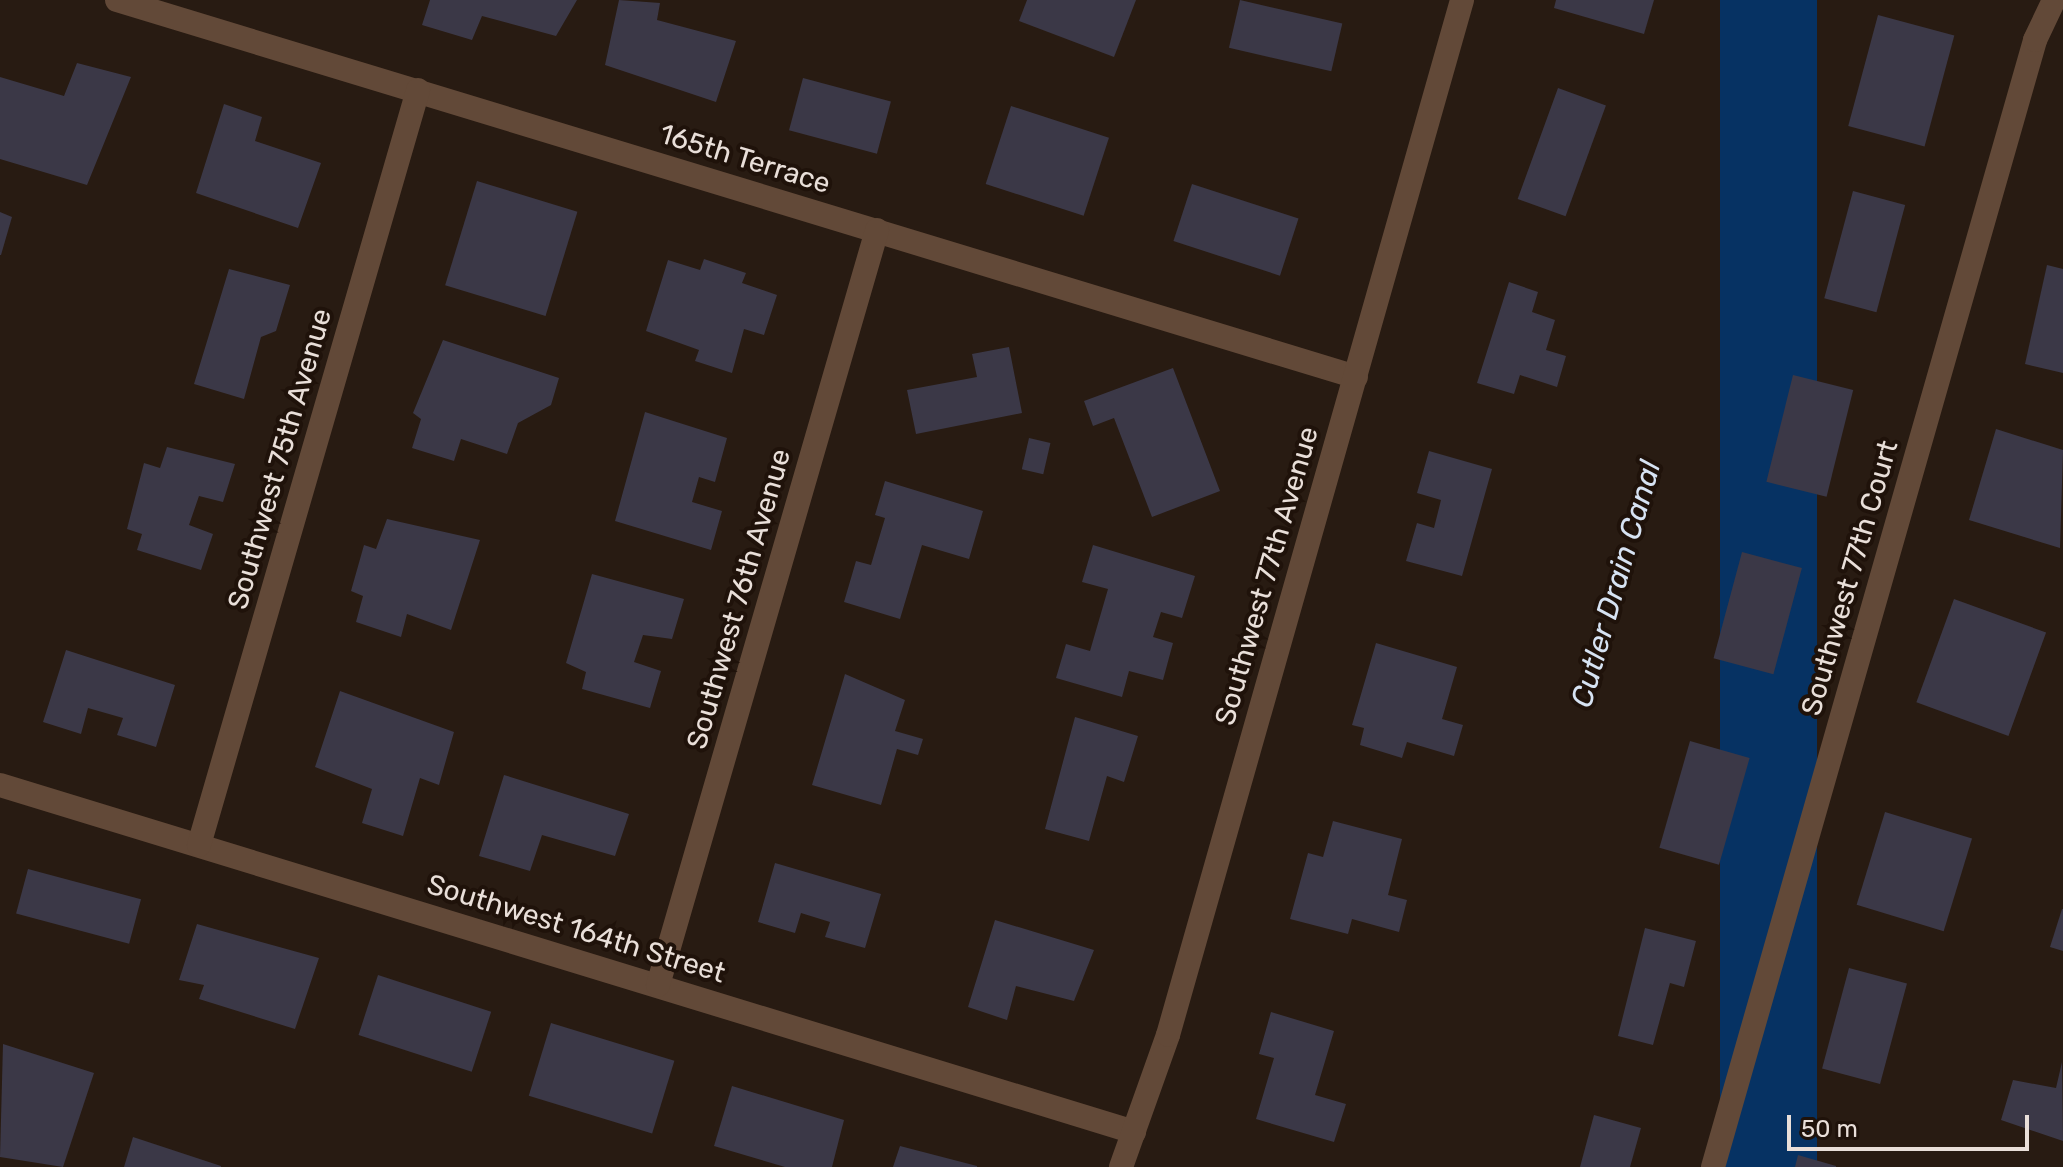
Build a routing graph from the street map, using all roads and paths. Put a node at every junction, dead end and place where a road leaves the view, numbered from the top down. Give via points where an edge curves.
1 (117, 0) edge
2 (1462, 0) edge
3 (2052, 3) edge
4 (418, 90) junction
5 (877, 230) junction
6 (1356, 377) junction
7 (0, 785) edge
8 (199, 845) junction
9 (658, 985) junction
10 (1134, 1132) junction
11 (1121, 1167) edge
12 (1713, 1167) edge

1 - 4 street, 165th Terrace
2 - 6 street, Southwest 77th Avenue
3 - 12 street, Southwest 77th Court
4 - 5 street, 165th Terrace
4 - 8 street, Southwest 75th Avenue
5 - 6 street, 165th Terrace
5 - 9 street, Southwest 76th Avenue
6 - 10 street, Southwest 77th Avenue
7 - 8 street, Southwest 164th Street
8 - 9 street, Southwest 164th Street
9 - 10 street, Southwest 164th Street
10 - 11 street, Southwest 77th Avenue

